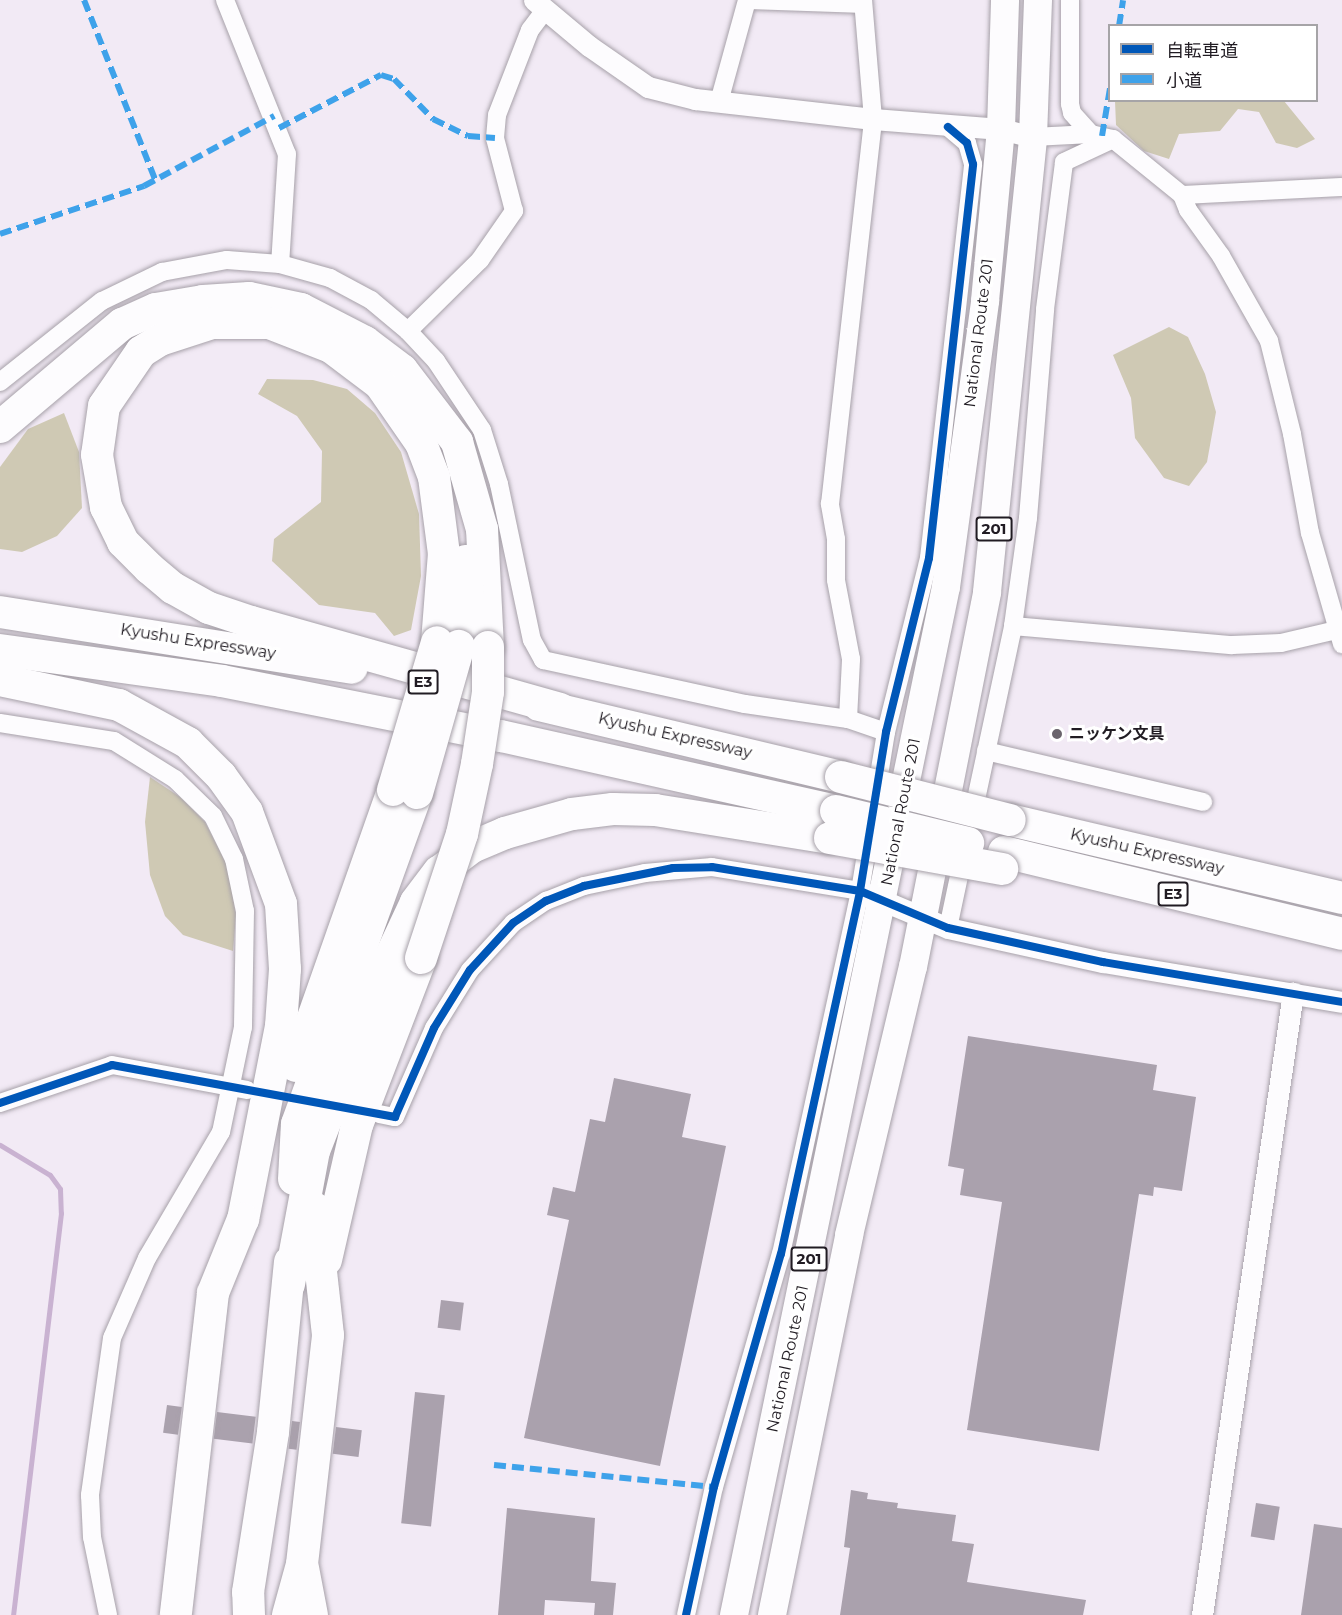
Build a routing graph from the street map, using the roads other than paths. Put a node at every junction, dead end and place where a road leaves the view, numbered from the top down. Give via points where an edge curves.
1 (225, 0) edge
2 (749, 0) edge
3 (1005, 0) edge
4 (1038, 0) edge
5 (1070, 0) edge
6 (863, 2) edge
7 (540, 4) edge
8 (719, 102) junction
9 (873, 120) junction
10 (948, 127) junction
11 (1000, 129) junction
12 (1091, 134) junction
13 (1033, 137) junction
14 (1113, 139) junction
15 (1342, 187) edge
16 (1182, 195) junction
17 (280, 264) junction
18 (408, 331) junction
19 (0, 382) edge
20 (0, 427) edge
21 (0, 612) edge
22 (1013, 626) junction
23 (1339, 637) edge
24 (461, 645) junction
25 (0, 650) edge
26 (0, 680) edge
27 (560, 709) junction
28 (848, 719) junction
29 (0, 723) edge
30 (886, 732) junction
31 (986, 751) junction
32 (405, 792) junction
33 (1203, 802) dead end
34 (833, 824) junction
35 (871, 897) junction
36 (1342, 898) edge
37 (922, 915) junction
38 (948, 928) junction
39 (1342, 934) edge
40 (1293, 993) junction
41 (1342, 1002) edge
42 (239, 1088) junction
43 (0, 1103) edge
44 (379, 1114) dead end
45 (314, 1150) junction
46 (256, 1161) junction
47 (322, 1279) junction
48 (289, 1284) junction
49 (302, 1564) junction
50 (179, 1600) edge
51 (108, 1615) edge
52 (188, 1615) edge
53 (249, 1615) edge
54 (288, 1615) edge
55 (312, 1615) edge
56 (686, 1615) edge
57 (734, 1615) edge
58 (772, 1615) edge
59 (1202, 1615) edge

1 - 17 street via 287,154
2 - 6 street
2 - 8 street
3 - 11 highway, National Route 201 / 201
4 - 13 highway, National Route 201 / 201
5 - 12 street via 1070,104 1072,113
6 - 9 street
7 - 8 street via 589,46 648,87
7 - 18 street via 498,115 495,138 514,211 480,260
8 - 9 street
9 - 10 street
9 - 28 street via 830,504 836,539 836,580 851,658
10 - 11 street
10 - 30 street via 967,143 974,164 929,558
11 - 13 street
11 - 35 highway, National Route 201 / 201 via 985,301 946,587
12 - 13 street
12 - 14 street
13 - 37 highway, National Route 201 / 201 via 987,592
14 - 16 street
14 - 22 street via 1064,162 1045,309 1028,518
15 - 16 street
16 - 23 street via 1269,341
17 - 18 street via 330,278 371,300
17 - 19 street via 227,260 162,272 102,301
18 - 28 street via 436,361 482,430 499,484 532,640 543,660 745,704
20 - 24 highway via 122,324 156,309 249,298 301,309 366,342 402,370 438,419 462,505 468,589
21 - 27 highway, Kyushu Expressway / E3 via 239,648
22 - 23 street via 1232,645
22 - 31 street
24 - 27 highway via 434,477 421,443 380,384 331,347 269,323 212,323 160,340 141,352 104,406 97,455 106,507 123,542 149,568 173,588 220,612
24 - 32 highway, bridge
24 - 47 highway, bridge via 488,692 462,834 421,958 357,1125
25 - 34 highway, Kyushu Expressway / E3 via 222,681 501,736
26 - 46 highway via 119,705 147,718 188,744 221,776 247,812 281,904 285,969 281,1026
27 - 36 highway, Kyushu Expressway / E3, bridge
28 - 30 street
29 - 42 street via 114,741 175,779 213,816 234,859 245,911
30 - 35 street
31 - 33 street
31 - 38 street
32 - 46 highway via 286,1095
32 - 48 highway via 297,1124
34 - 39 highway, Kyushu Expressway / E3, bridge
34 - 45 highway via 613,809 572,814 471,847 439,872 416,902 387,964
35 - 37 street
35 - 44 street via 712,867 645,873 584,886 546,901 513,923 470,970 434,1028 396,1117
35 - 56 street via 781,1254 714,1487
35 - 57 highway, National Route 201 / 201
37 - 38 street
37 - 58 highway, National Route 201 / 201 via 849,1235
38 - 40 street via 1102,962
40 - 41 street
40 - 59 street
42 - 43 street via 112,1065
42 - 51 street via 220,1132 147,1258 112,1338 90,1495 94,1548
45 - 47 highway via 314,1221
45 - 48 highway
46 - 50 highway via 243,1219 213,1293
47 - 49 highway via 328,1335
48 - 53 highway via 273,1432 248,1592
49 - 54 highway
49 - 55 highway
50 - 52 highway

